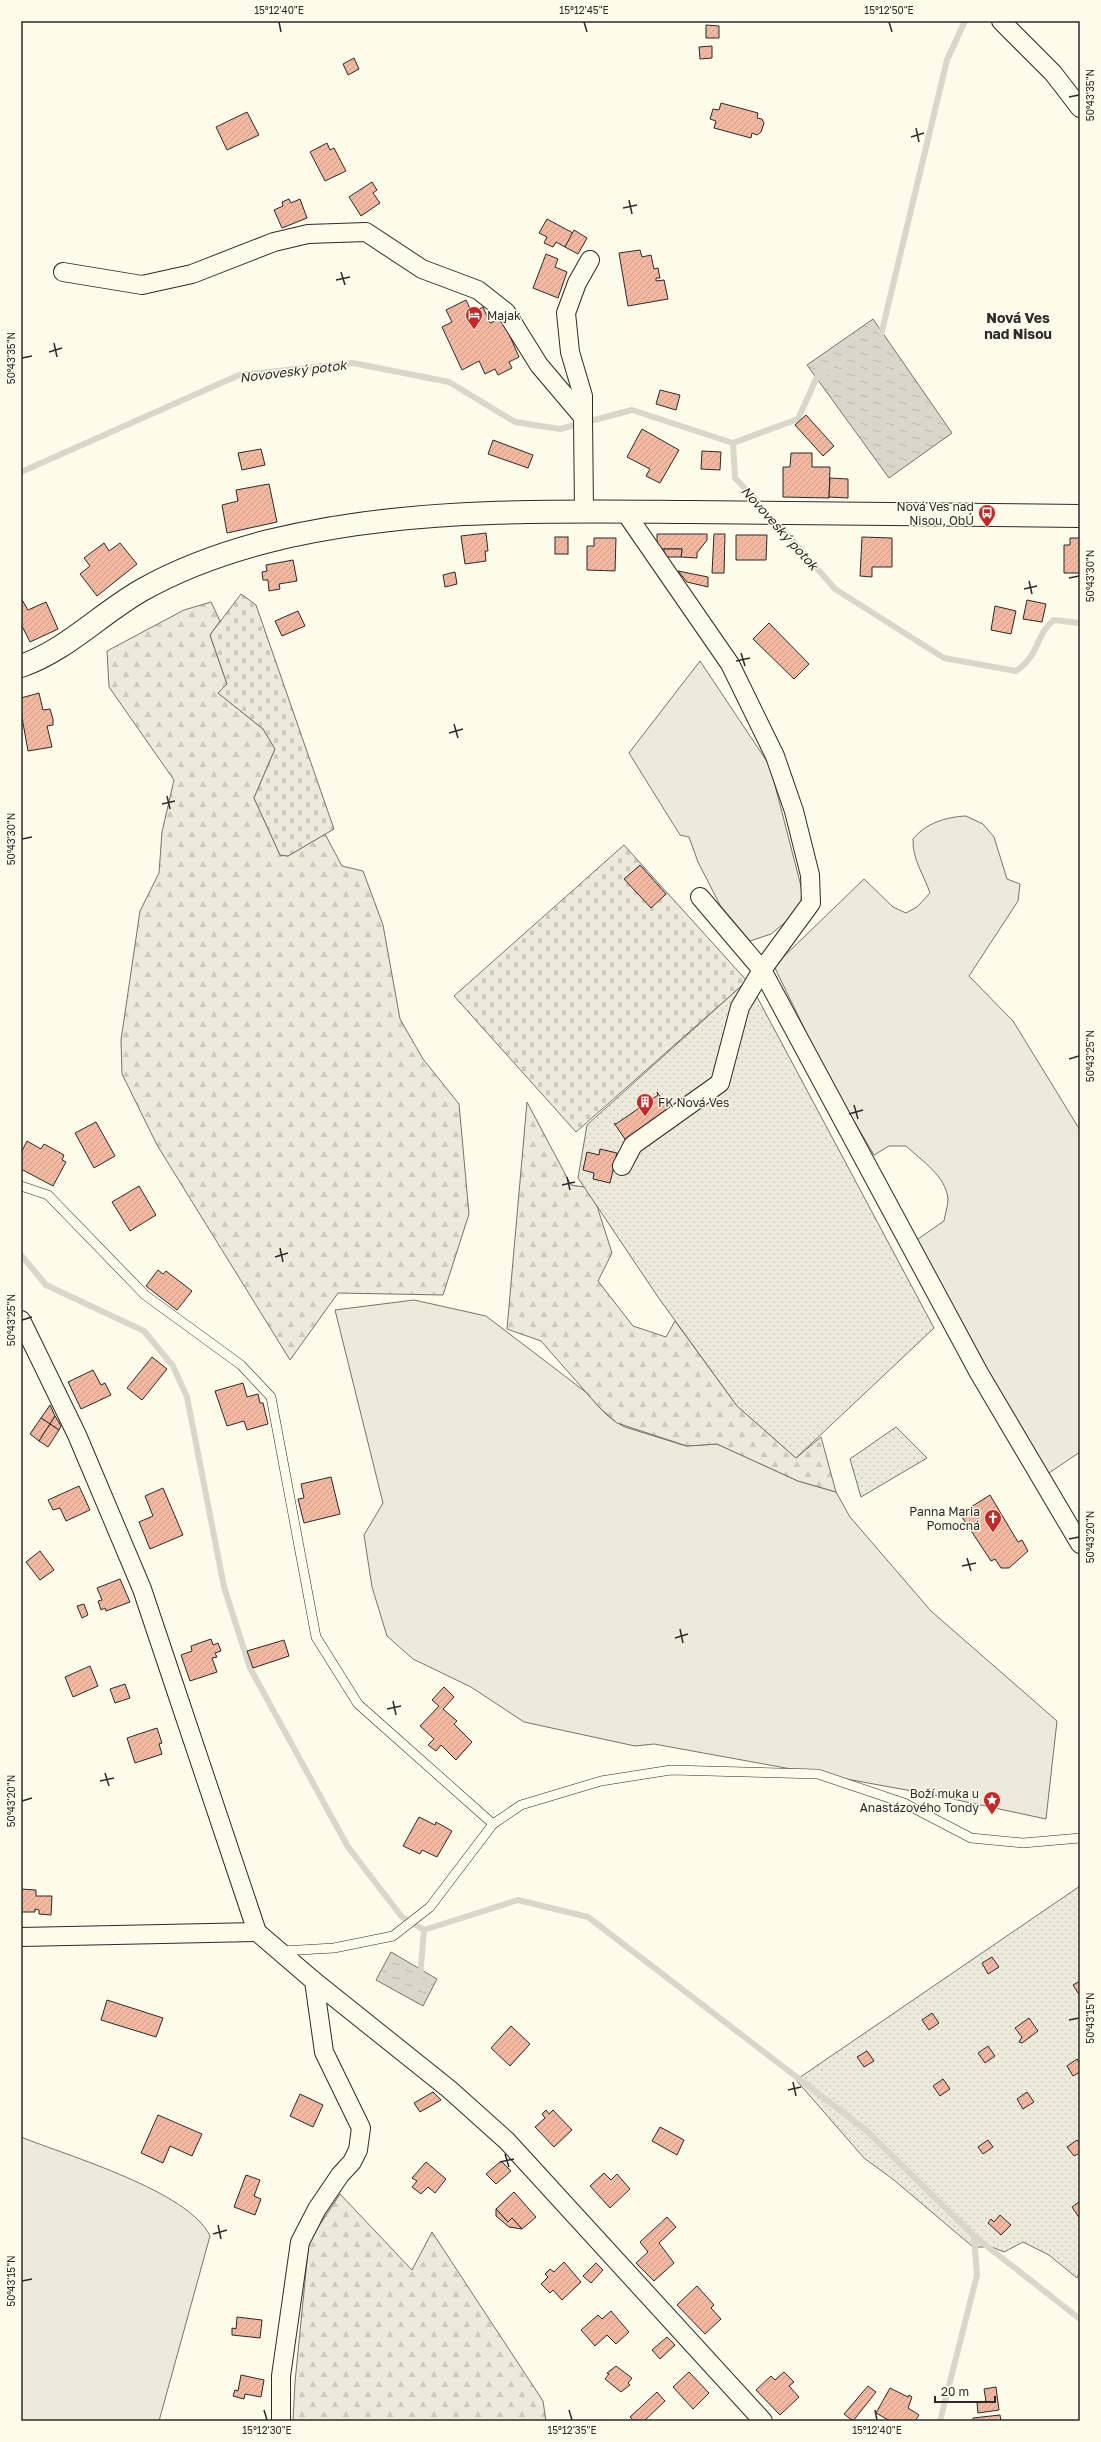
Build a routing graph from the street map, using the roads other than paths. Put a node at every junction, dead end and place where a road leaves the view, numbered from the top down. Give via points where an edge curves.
1 (1001, 21) edge
2 (1080, 108) edge
3 (590, 260) dead end
4 (63, 272) dead end
5 (582, 417) junction
6 (584, 511) junction
7 (625, 512) junction
8 (1080, 516) edge
9 (21, 666) edge
10 (700, 897) dead end
11 (762, 970) junction
12 (622, 1166) dead end
13 (21, 1186) edge
14 (21, 1320) edge
15 (1080, 1544) edge
16 (493, 1824) junction
17 (1080, 1838) edge
18 (257, 1932) junction
19 (21, 1937) edge
20 (280, 1951) junction
21 (314, 1981) junction
22 (281, 2421) edge
23 (764, 2421) edge

1 - 2 street via 1053,73
3 - 5 street via 577,283 566,313 570,352 583,396
4 - 5 street via 142,285 192,274 274,242 308,234 366,232 422,269 478,290 496,302 506,312 539,365
5 - 6 street
6 - 7 street
6 - 9 street via 482,512 370,524 269,542 200,562 141,591 60,648
7 - 8 street
7 - 11 street via 730,664 775,756 794,811 810,875 811,903
10 - 11 street
11 - 12 street via 740,1007 720,1083 633,1145
11 - 15 street via 979,1374
13 - 16 lane via 48,1195 145,1295 241,1365 271,1397 316,1637 358,1704
14 - 18 street via 77,1435 142,1589
16 - 17 lane via 521,1805 601,1781 672,1770 818,1774 904,1803 971,1838 1022,1843
16 - 20 lane via 430,1907 393,1936 334,1948
18 - 19 street
18 - 20 street
20 - 21 street
21 - 22 street via 324,2052 361,2128 358,2150 352,2162 317,2209 300,2242 281,2376
21 - 23 street via 449,2089 507,2141

